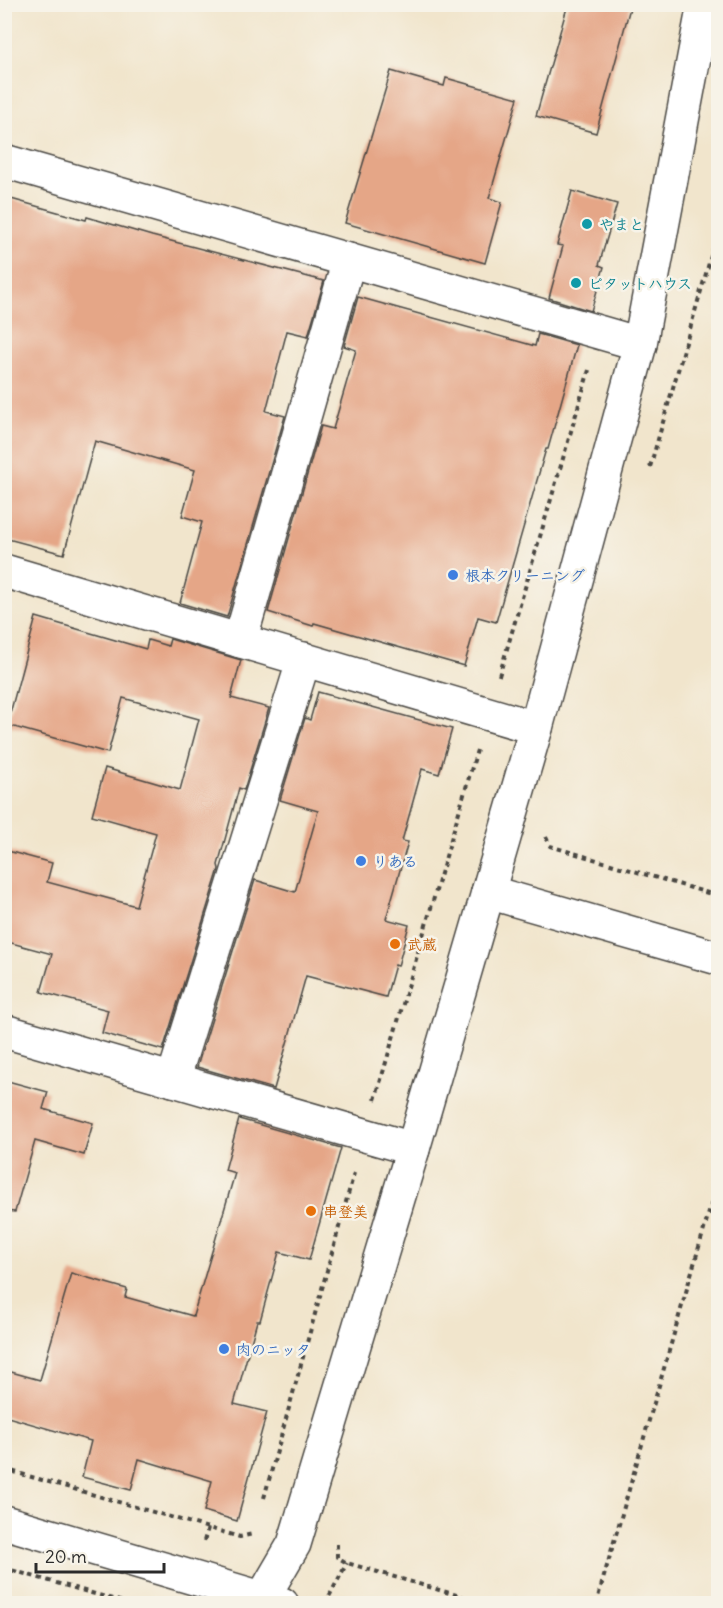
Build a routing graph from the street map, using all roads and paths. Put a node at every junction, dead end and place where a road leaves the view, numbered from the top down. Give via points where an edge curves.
1 (704, 4) edge
2 (4, 161) edge
3 (350, 260) junction
4 (600, 333) junction
5 (640, 344) junction
6 (4, 572) edge
7 (240, 641) junction
8 (304, 660) junction
9 (488, 714) junction
10 (536, 728) junction
11 (585, 858) dead end
12 (488, 892) junction
13 (718, 896) edge
14 (718, 958) edge
15 (4, 1031) edge
16 (173, 1080) junction
17 (365, 1135) junction
18 (413, 1149) junction
19 (718, 1181) edge
20 (4, 1470) edge
21 (264, 1499) dead end
22 (4, 1522) edge
23 (254, 1534) dead end
24 (340, 1534) dead end
25 (347, 1563) junction
26 (4, 1568) edge
27 (268, 1602) edge
28 (130, 1604) edge
29 (325, 1604) edge
30 (487, 1604) edge
31 (596, 1604) edge

1 - 5 street
2 - 3 street
3 - 4 street
3 - 7 street
4 - 5 street
4 - 9 path
5 - 10 street
6 - 7 street
7 - 8 street
8 - 9 street
8 - 16 street
9 - 10 street
9 - 17 path
10 - 12 street
11 - 13 path
12 - 14 street
12 - 18 street
15 - 16 street
16 - 17 street
17 - 18 street
17 - 21 path
18 - 27 street via 294,1544
19 - 31 path
20 - 23 path via 240,1537
22 - 27 street
24 - 25 path via 337,1557
25 - 29 path
25 - 30 path
26 - 28 path

